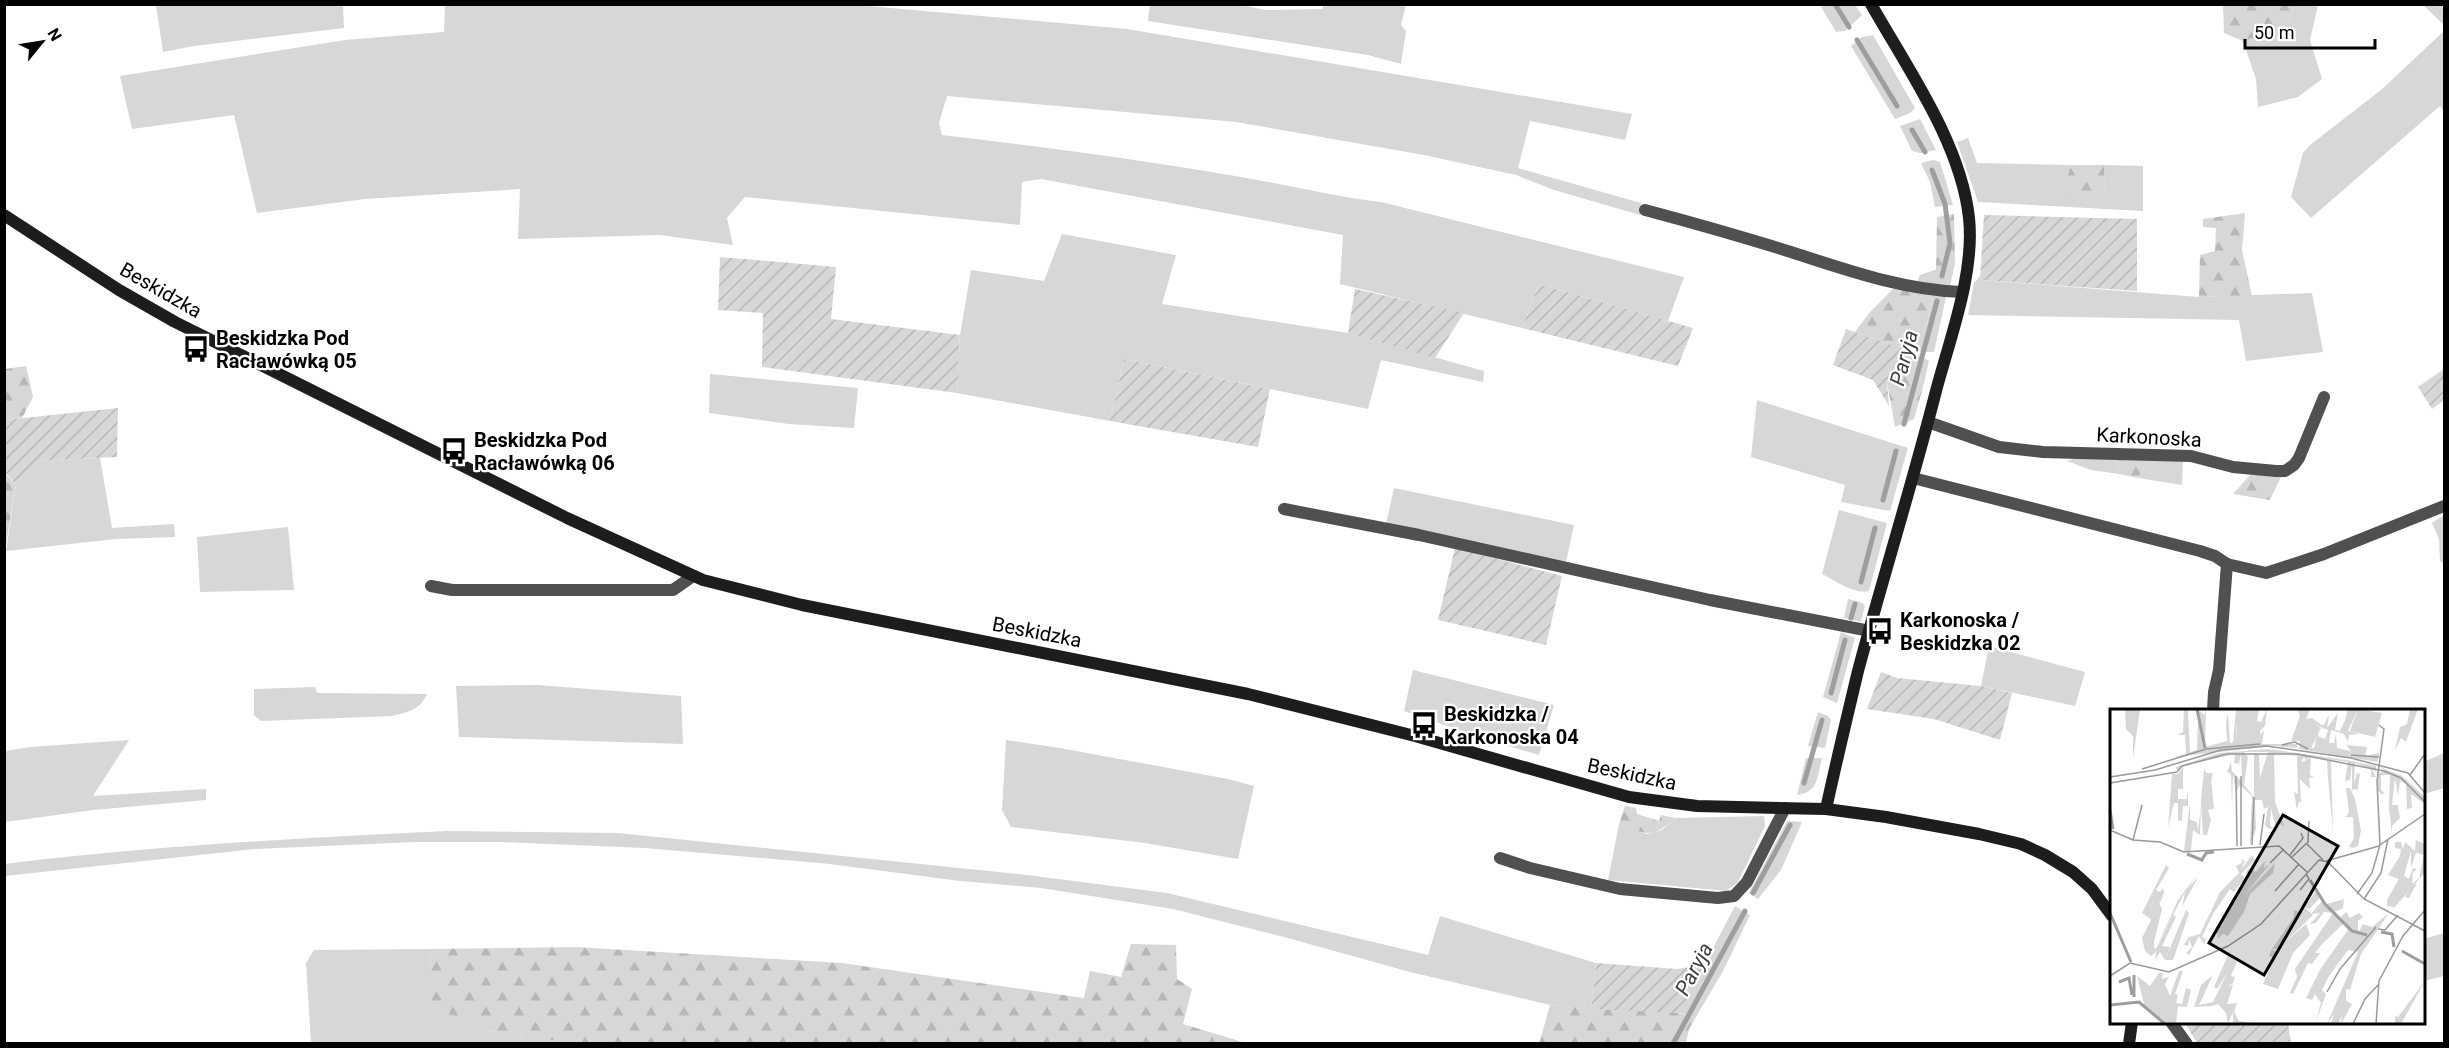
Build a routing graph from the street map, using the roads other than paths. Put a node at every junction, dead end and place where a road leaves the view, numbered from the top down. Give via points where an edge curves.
1 (1871, 4) edge
2 (1645, 210) dead end
3 (4, 215) edge
4 (1962, 292) junction
5 (2324, 397) dead end
6 (1928, 422) junction
7 (1913, 478) junction
8 (2445, 506) edge
9 (1284, 509) dead end
10 (2227, 564) junction
11 (693, 576) junction
12 (431, 586) dead end
13 (1870, 631) junction
14 (2213, 709) edge
15 (1785, 808) junction
16 (1826, 809) junction
17 (1500, 858) dead end
18 (2110, 913) edge
19 (2133, 1024) edge
20 (2172, 1024) edge
21 (2129, 1044) edge
22 (2187, 1044) edge

1 - 4 street via 1942,132 1965,191 1970,248
2 - 4 street via 1864,275 1927,290
3 - 11 street, Beskidzka via 175,322 567,518
4 - 6 street
5 - 6 street, Karkonoska via 2299,458 2285,471 2233,467 2191,456 2008,449
6 - 7 street
7 - 10 street via 2215,556
7 - 13 street
8 - 10 street via 2266,573
9 - 13 street
10 - 14 street
11 - 12 street via 673,590 452,590
11 - 15 street, Beskidzka via 792,603 1248,694 1629,797 1697,806
13 - 16 street
15 - 16 street, Beskidzka
15 - 17 street via 1747,882 1734,896 1620,889
16 - 18 street, Beskidzka via 2021,844 2073,872
19 - 21 street
20 - 22 street

